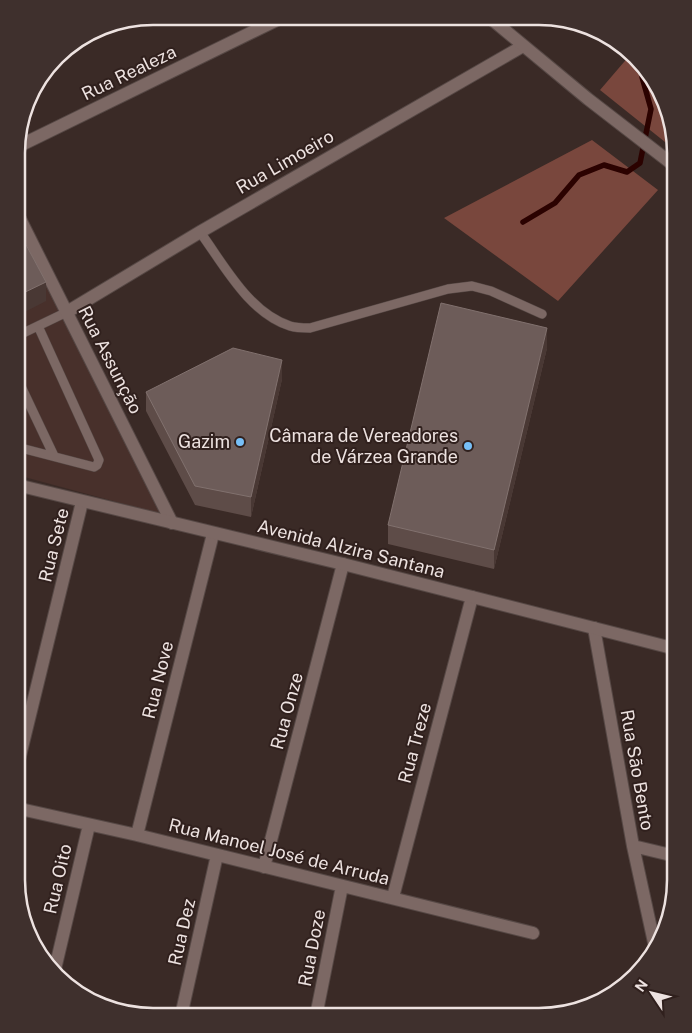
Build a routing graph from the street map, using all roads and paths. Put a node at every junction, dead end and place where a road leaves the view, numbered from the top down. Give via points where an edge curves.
1 (267, 25) edge
2 (498, 25) edge
3 (523, 46) junction
4 (26, 144) edge
5 (667, 160) edge
6 (25, 229) edge
7 (200, 232) junction
8 (67, 312) junction
9 (542, 314) dead end
10 (38, 326) junction
11 (25, 332) edge
12 (25, 395) edge
13 (25, 449) edge
14 (54, 456) junction
15 (25, 488) edge
16 (82, 502) junction
17 (172, 523) junction
18 (213, 534) junction
19 (343, 564) junction
20 (472, 597) junction
21 (594, 628) junction
22 (667, 647) edge
23 (25, 735) edge
24 (25, 810) edge
25 (88, 825) junction
26 (137, 835) junction
27 (633, 846) junction
28 (667, 854) edge
29 (217, 855) junction
30 (264, 867) junction
31 (342, 886) junction
32 (393, 897) junction
33 (533, 934) dead end
34 (654, 937) edge
35 (56, 963) edge
36 (183, 1008) edge
37 (318, 1008) edge

1 - 4 street, Rua Realeza
2 - 3 street
3 - 5 street
3 - 7 street, Rua Limoeiro
6 - 8 street, Rua Assunção
7 - 8 street, Rua Limoeiro
7 - 9 lane via 252,303 291,326 310,328 448,289 472,286
8 - 10 lane
8 - 17 street, Rua Assunção
10 - 11 lane
10 - 14 lane via 99,460 94,467
12 - 14 lane
13 - 14 lane
15 - 16 street, Avenida Alzira Santana
16 - 17 street, Avenida Alzira Santana
16 - 23 street, Rua Sete
17 - 18 street, Avenida Alzira Santana
18 - 19 street, Avenida Alzira Santana
18 - 26 street, Rua Nove
19 - 20 street, Avenida Alzira Santana
19 - 30 street, Rua Onze
20 - 21 street, Avenida Alzira Santana
20 - 32 street, Rua Treze
21 - 22 street, Avenida Alzira Santana
21 - 27 street, Rua São Bento
24 - 25 street, Rua Manoel José de Arruda
25 - 26 street, Rua Manoel José de Arruda
25 - 35 street, Rua Oito
26 - 29 street, Rua Manoel José de Arruda
27 - 28 street
27 - 34 street, Rua São Bento
29 - 30 street, Rua Manoel José de Arruda
29 - 36 street, Rua Dez
30 - 31 street, Rua Manoel José de Arruda
31 - 32 street, Rua Manoel José de Arruda
31 - 37 street, Rua Doze
32 - 33 street, Rua Manoel José de Arruda

